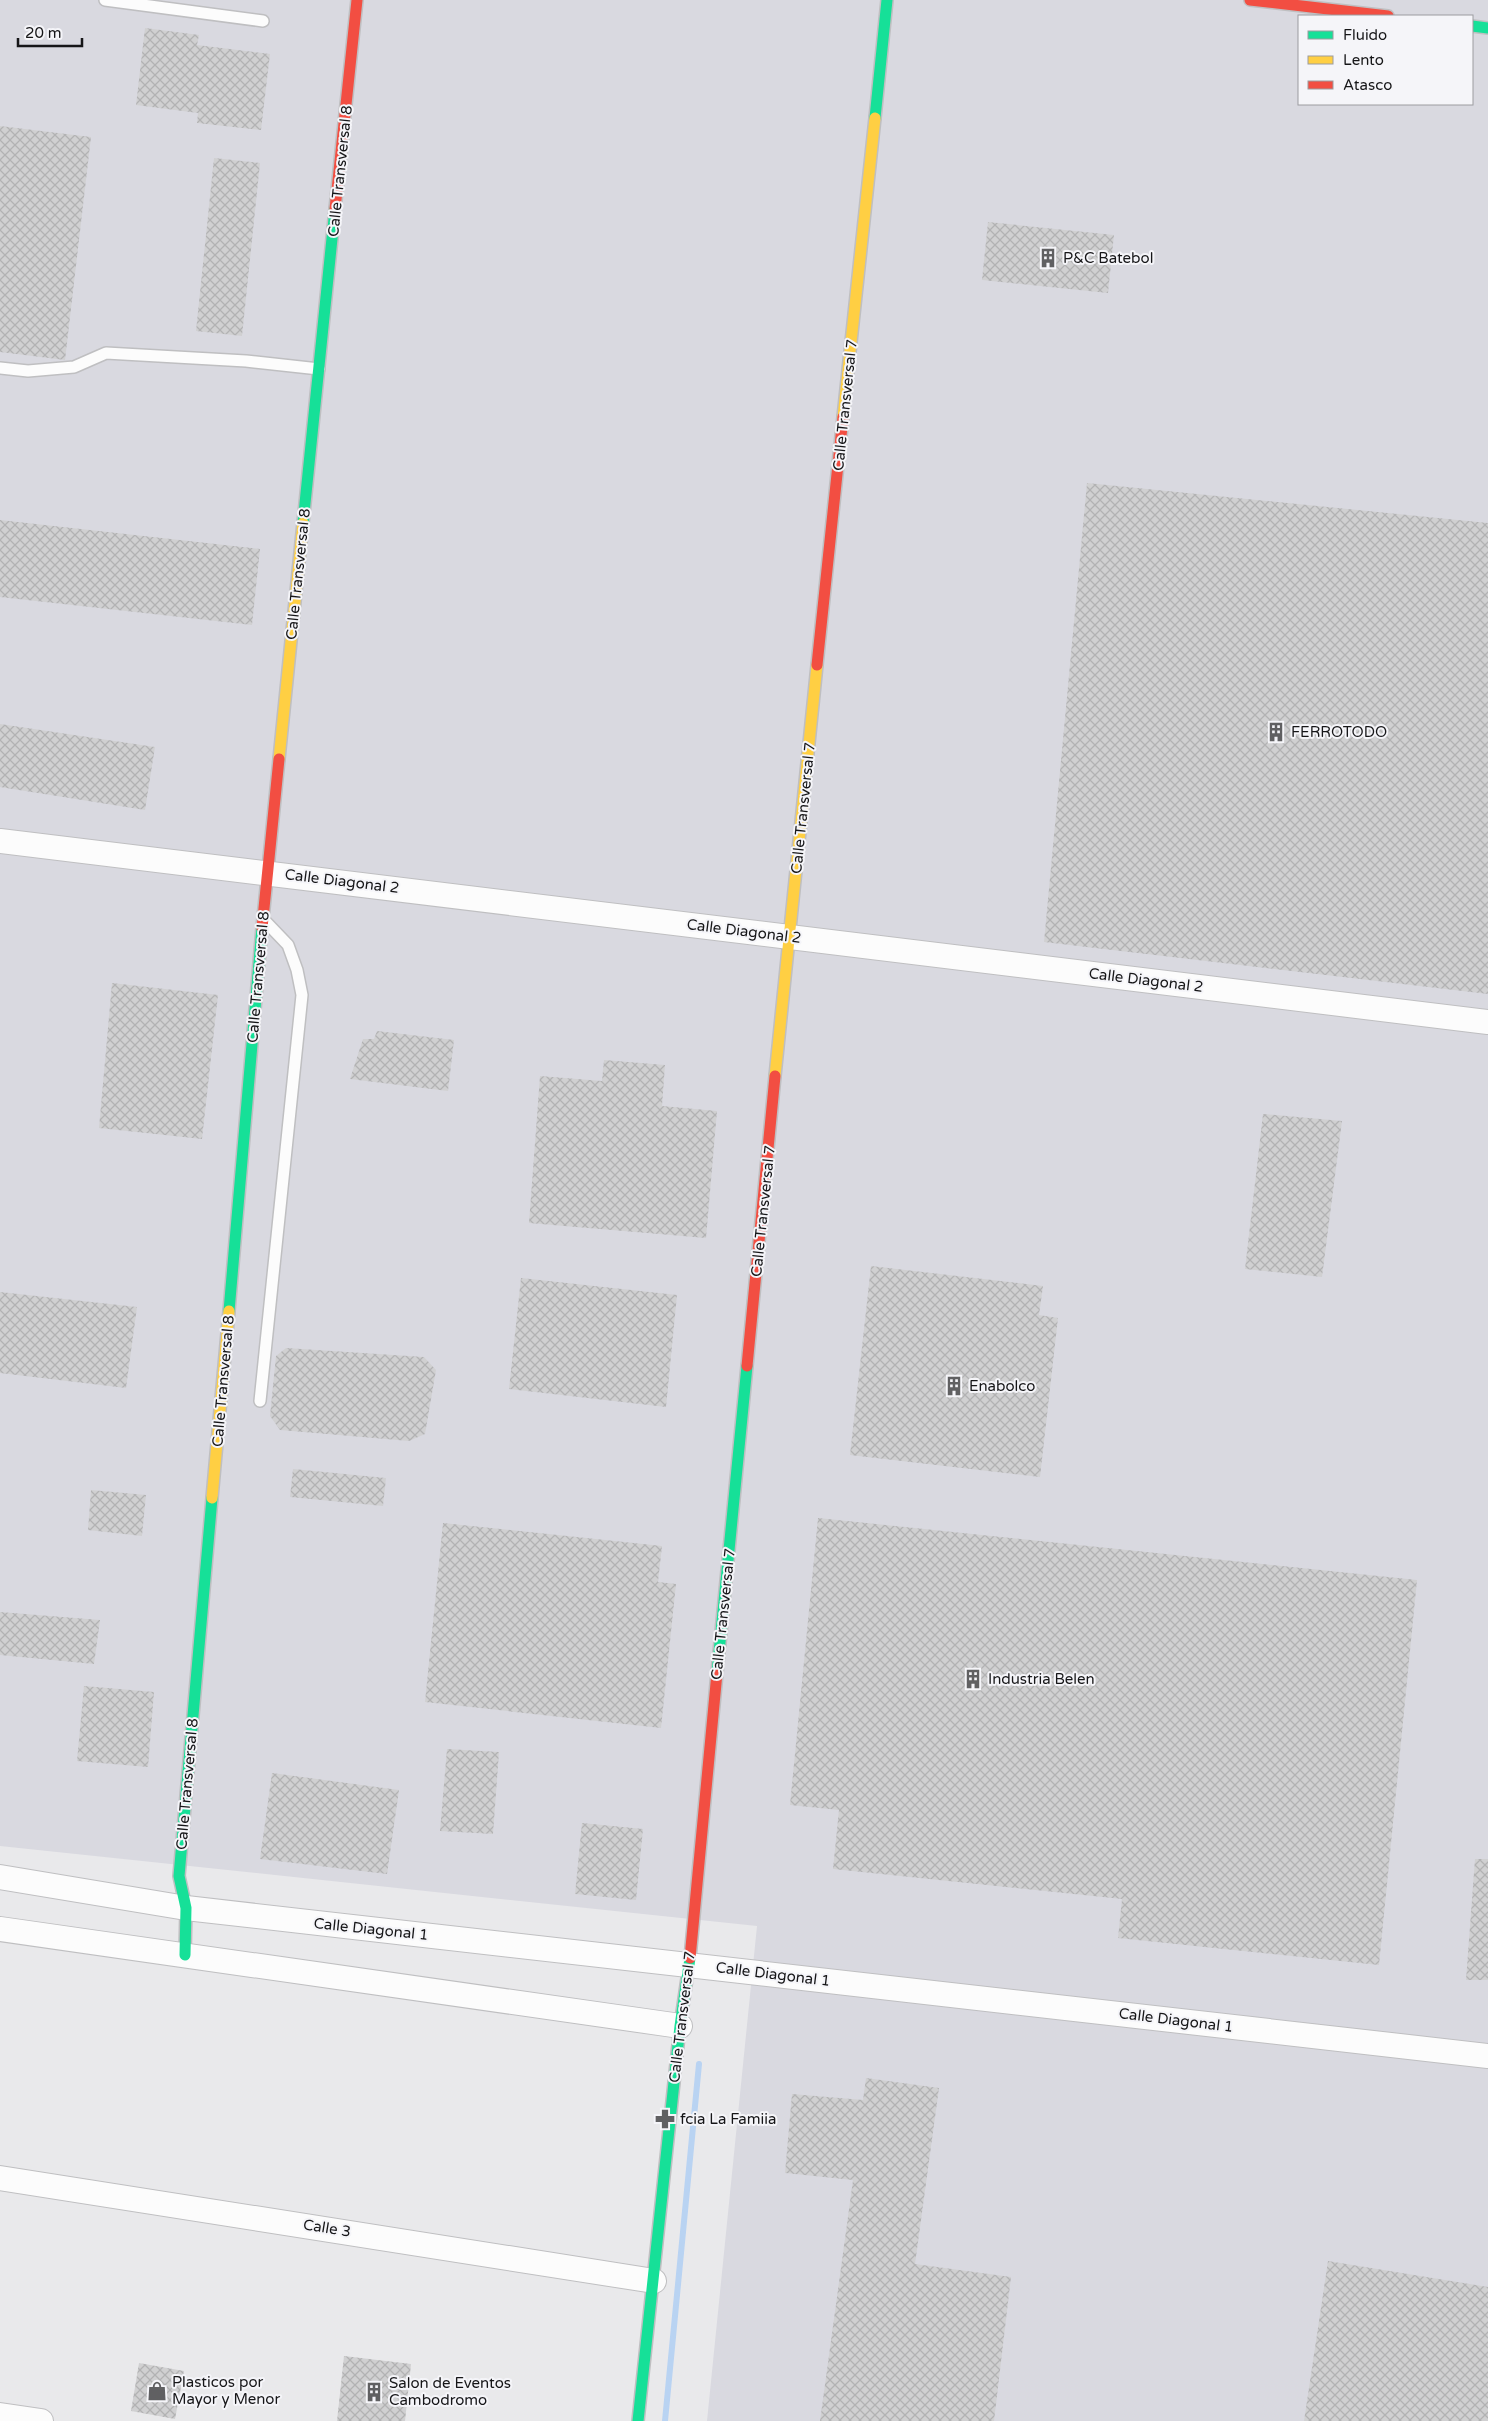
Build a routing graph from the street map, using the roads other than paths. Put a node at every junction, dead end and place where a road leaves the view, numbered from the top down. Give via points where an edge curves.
1 (105, 0) edge
2 (357, 0) edge
3 (887, 0) edge
4 (1250, 0) edge
5 (1379, 15) edge
6 (263, 21) dead end
7 (1473, 26) edge
8 (1488, 28) edge
9 (0, 368) edge
10 (319, 369) junction
11 (0, 841) edge
12 (267, 872) junction
13 (264, 920) junction
14 (789, 937) junction
15 (1488, 1022) edge
16 (260, 1401) dead end
17 (0, 1877) edge
18 (186, 1908) junction
19 (0, 1929) edge
20 (185, 1955) junction
21 (689, 1964) junction
22 (680, 2026) junction
23 (1488, 2056) edge
24 (0, 2178) edge
25 (654, 2281) junction
26 (0, 2415) edge
27 (41, 2421) edge
28 (638, 2421) edge

1 - 6 lane
2 - 10 street, Calle Transversal 8
3 - 14 street, Calle Transversal 7
4 - 5 street
7 - 8 street
9 - 10 lane via 28,371 74,367 106,353 246,361
10 - 12 street, Calle Transversal 8
11 - 12 street, Calle Diagonal 2
12 - 13 street, Calle Transversal 8
12 - 14 street, Calle Diagonal 2
13 - 16 lane via 288,945 302,995
13 - 18 street, Calle Transversal 8 via 179,1876
14 - 15 street, Calle Diagonal 2
14 - 21 street, Calle Transversal 7
17 - 18 street, Calle Diagonal 1
18 - 20 street, Calle Transversal 8
18 - 21 street, Calle Diagonal 1
19 - 20 street
20 - 22 street
21 - 22 street, Calle Transversal 7
21 - 23 street, Calle Diagonal 1
22 - 25 street, Calle Transversal 7
24 - 25 street, Calle 3
25 - 28 street, Calle Transversal 7
26 - 27 street

